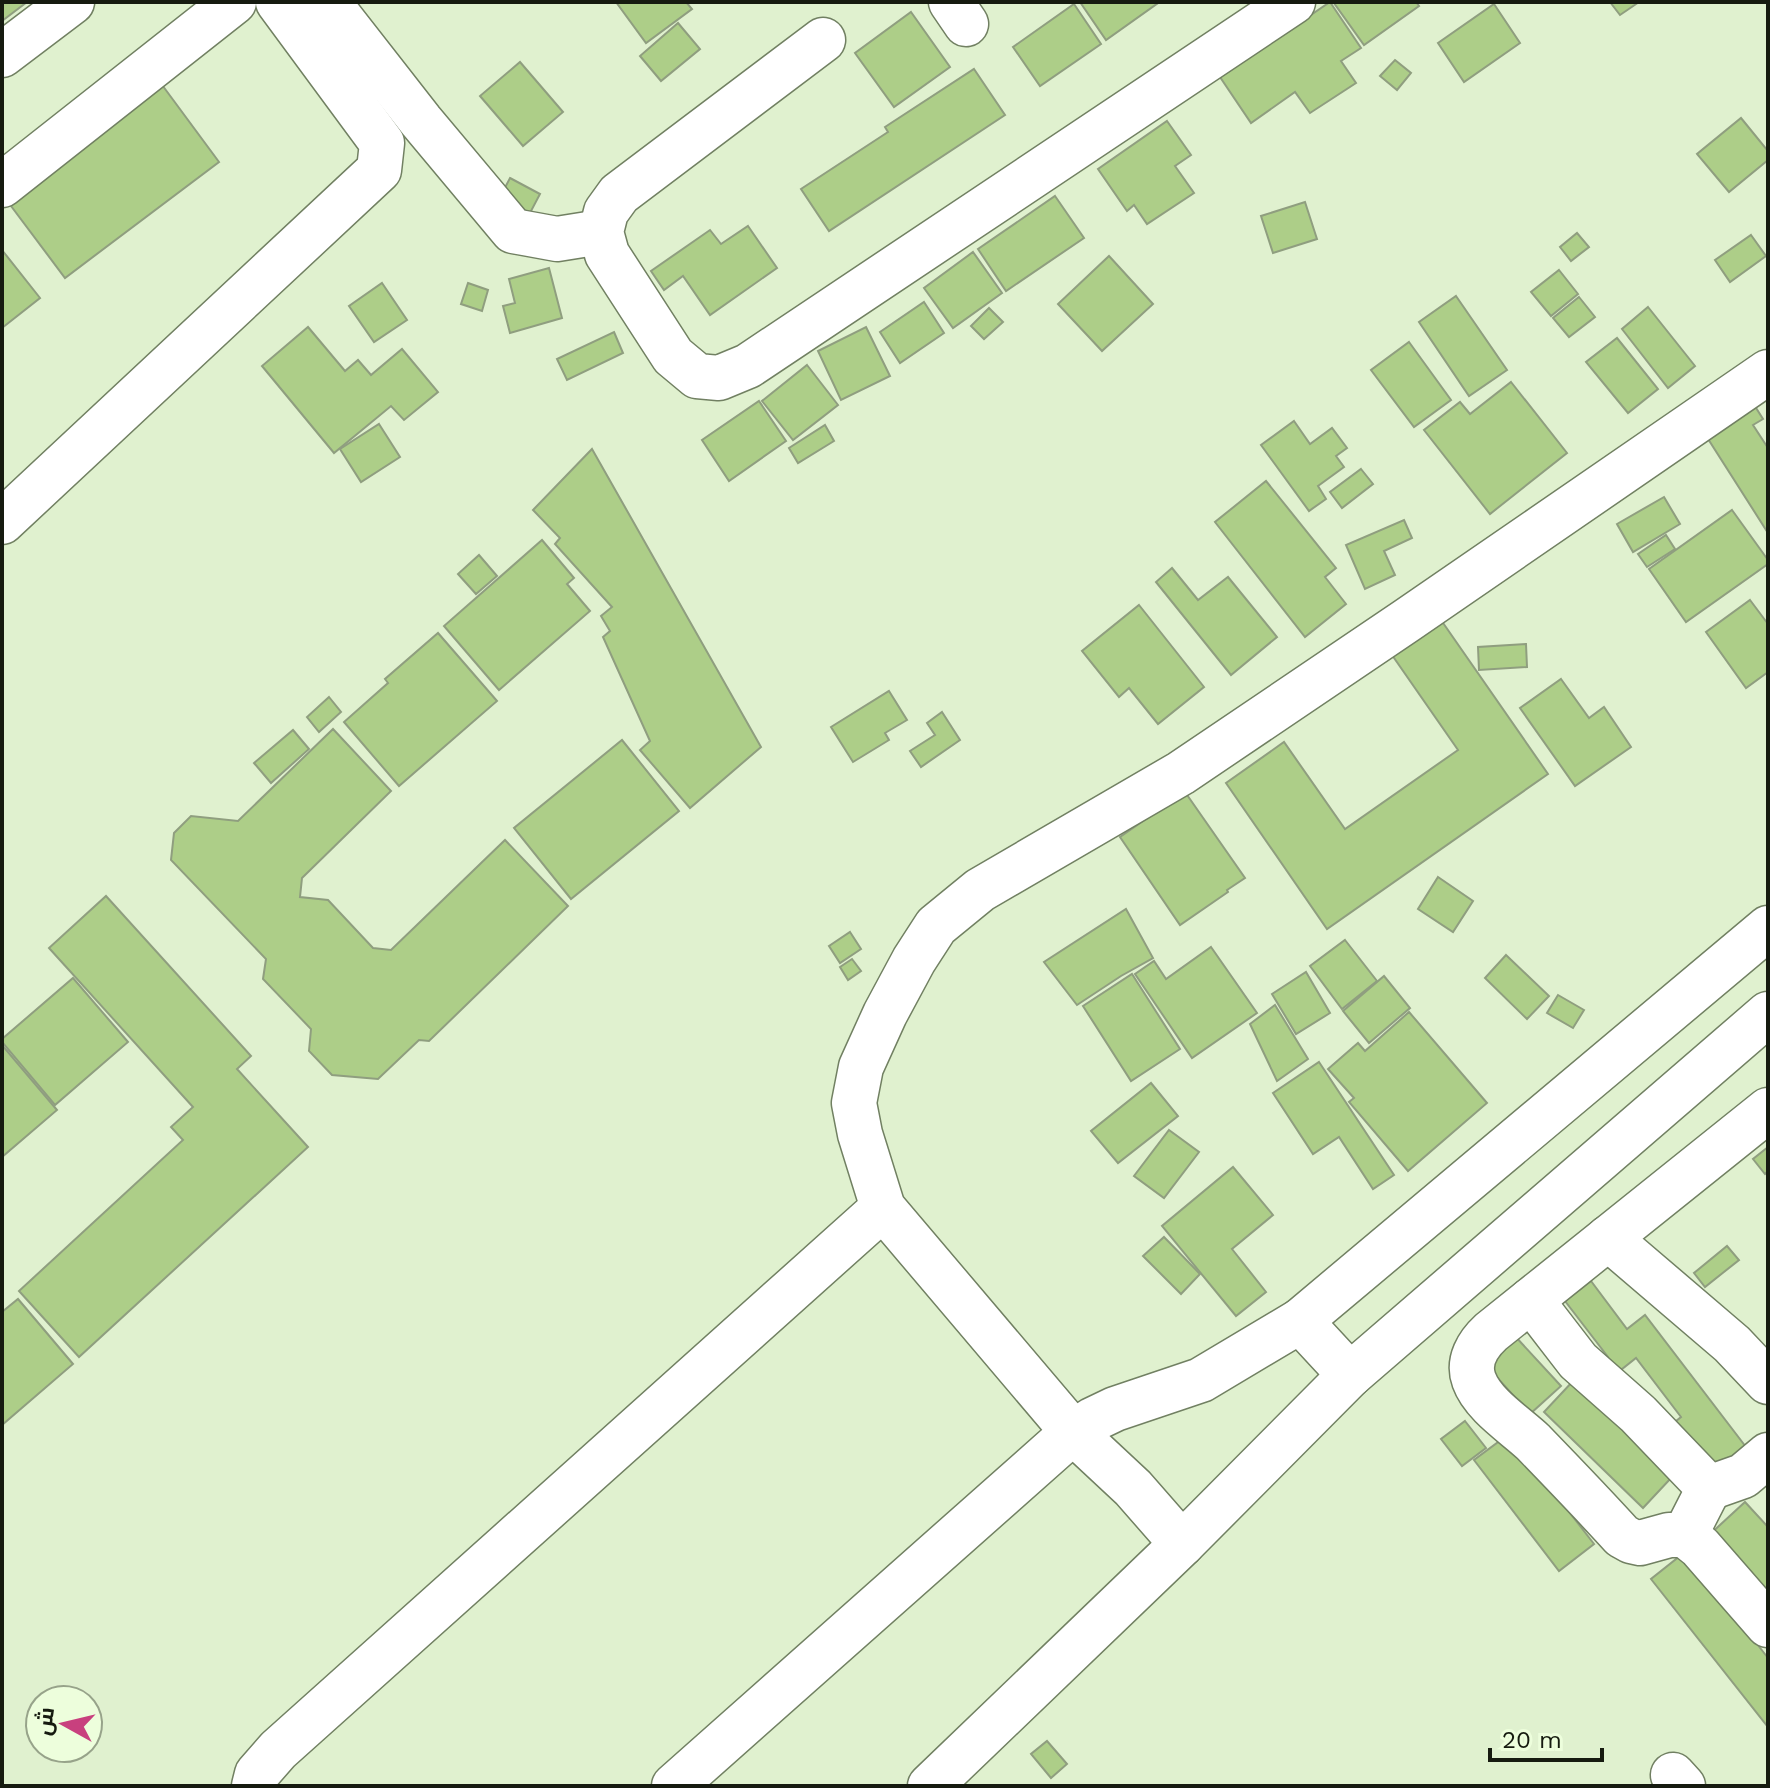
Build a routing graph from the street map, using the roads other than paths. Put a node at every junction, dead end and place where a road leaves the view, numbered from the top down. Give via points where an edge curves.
1 (72, 2) edge
2 (234, 2) edge
3 (278, 2) edge
4 (328, 2) edge
5 (1293, 2) edge
6 (823, 40) dead end
7 (2, 55) edge
8 (2, 185) edge
9 (601, 232) junction
10 (1768, 372) edge
11 (2, 522) edge
12 (1768, 928) edge
13 (1703, 983) junction
14 (1762, 1031) edge
15 (1768, 1110) edge
16 (883, 1208) junction
17 (1608, 1238) junction
18 (1531, 1300) junction
19 (1300, 1321) junction
20 (1350, 1375) junction
21 (1768, 1382) edge
22 (1073, 1432) junction
23 (1747, 1481) edge
24 (1685, 1535) junction
25 (1182, 1544) junction
26 (1768, 1625) edge
27 (932, 1785) edge
28 (254, 1786) edge
29 (674, 1786) edge

1 - 7 street
2 - 8 street
3 - 11 street via 382,143 379,170
4 - 9 street via 513,231 557,239
5 - 9 street via 748,366 719,378 697,376 673,356 607,254
6 - 9 street via 619,194 606,212
10 - 16 street via 1181,773 980,890 936,926 885,1014 861,1067 854,1103
12 - 13 street
13 - 14 street
13 - 19 street
14 - 20 street
15 - 17 street
16 - 22 street
16 - 28 street via 278,1750 257,1774
17 - 18 street
17 - 21 street via 1732,1344
18 - 23 street via 1578,1361 1638,1414
18 - 24 street via 1476,1349 1473,1378 1480,1391 1622,1536 1640,1543
19 - 20 street
19 - 22 street via 1201,1380 1115,1409
20 - 25 street
22 - 25 street
22 - 29 street
23 - 24 street
24 - 26 street
25 - 27 street

